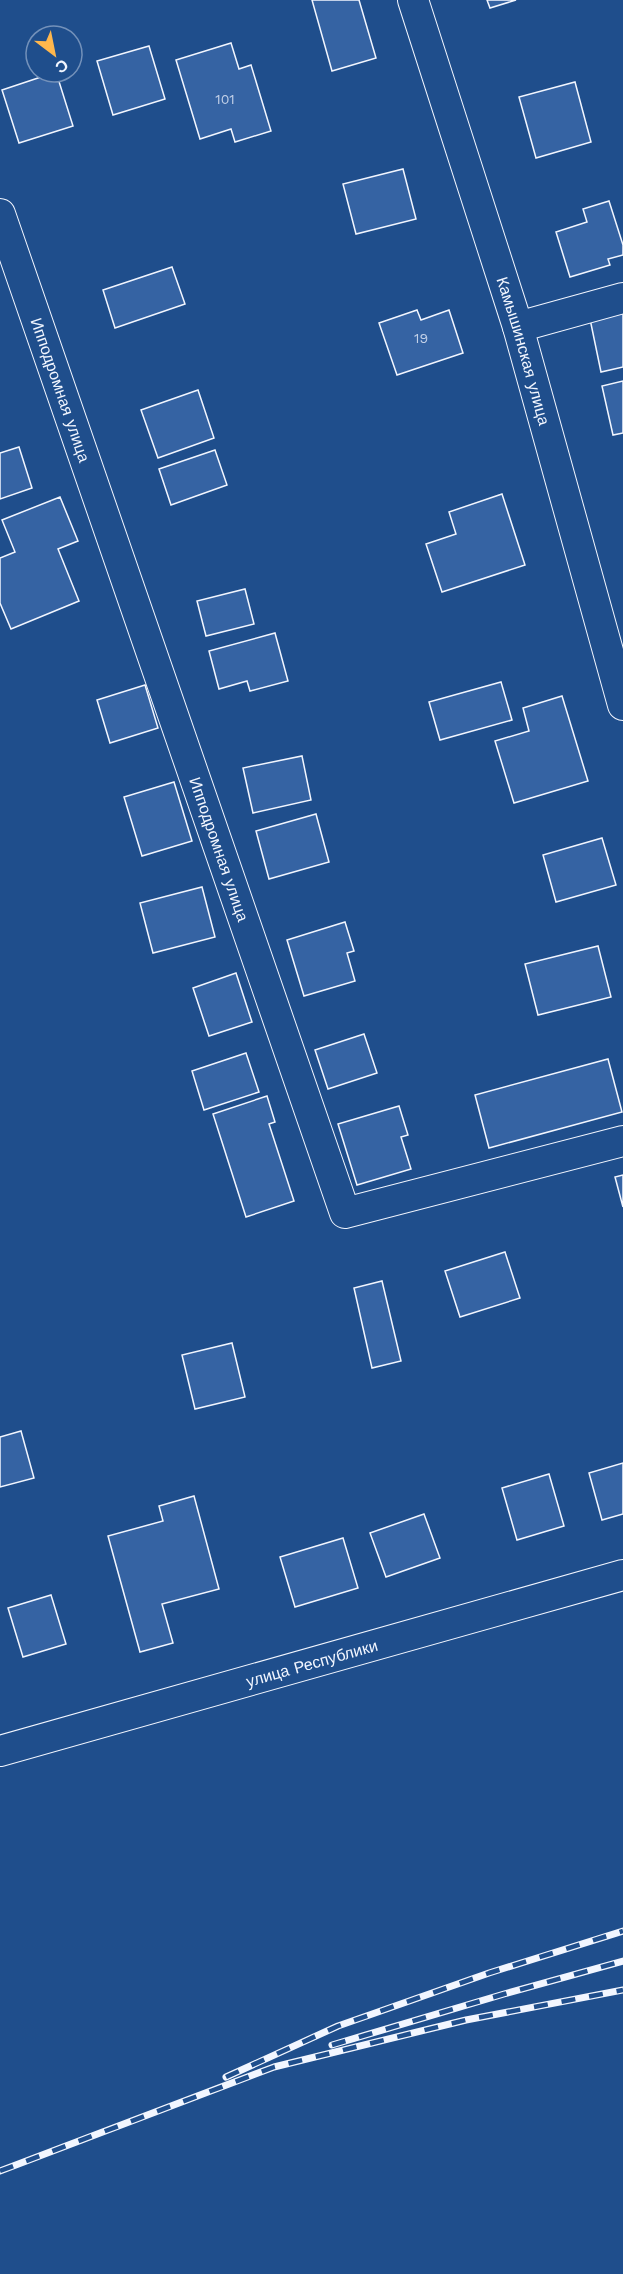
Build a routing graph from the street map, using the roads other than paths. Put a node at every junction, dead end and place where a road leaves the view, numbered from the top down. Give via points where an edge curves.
1 (413, 0) edge
2 (0, 214) edge
3 (623, 298) edge
4 (518, 327) junction
5 (623, 705) edge
6 (623, 1141) edge
7 (623, 1575) edge
8 (0, 1751) edge

1 - 4 street, Камышинская улица
2 - 6 street, Ипподромная улица via 345,1213
3 - 4 street
4 - 5 street, Камышинская улица
7 - 8 street, улица Республики

